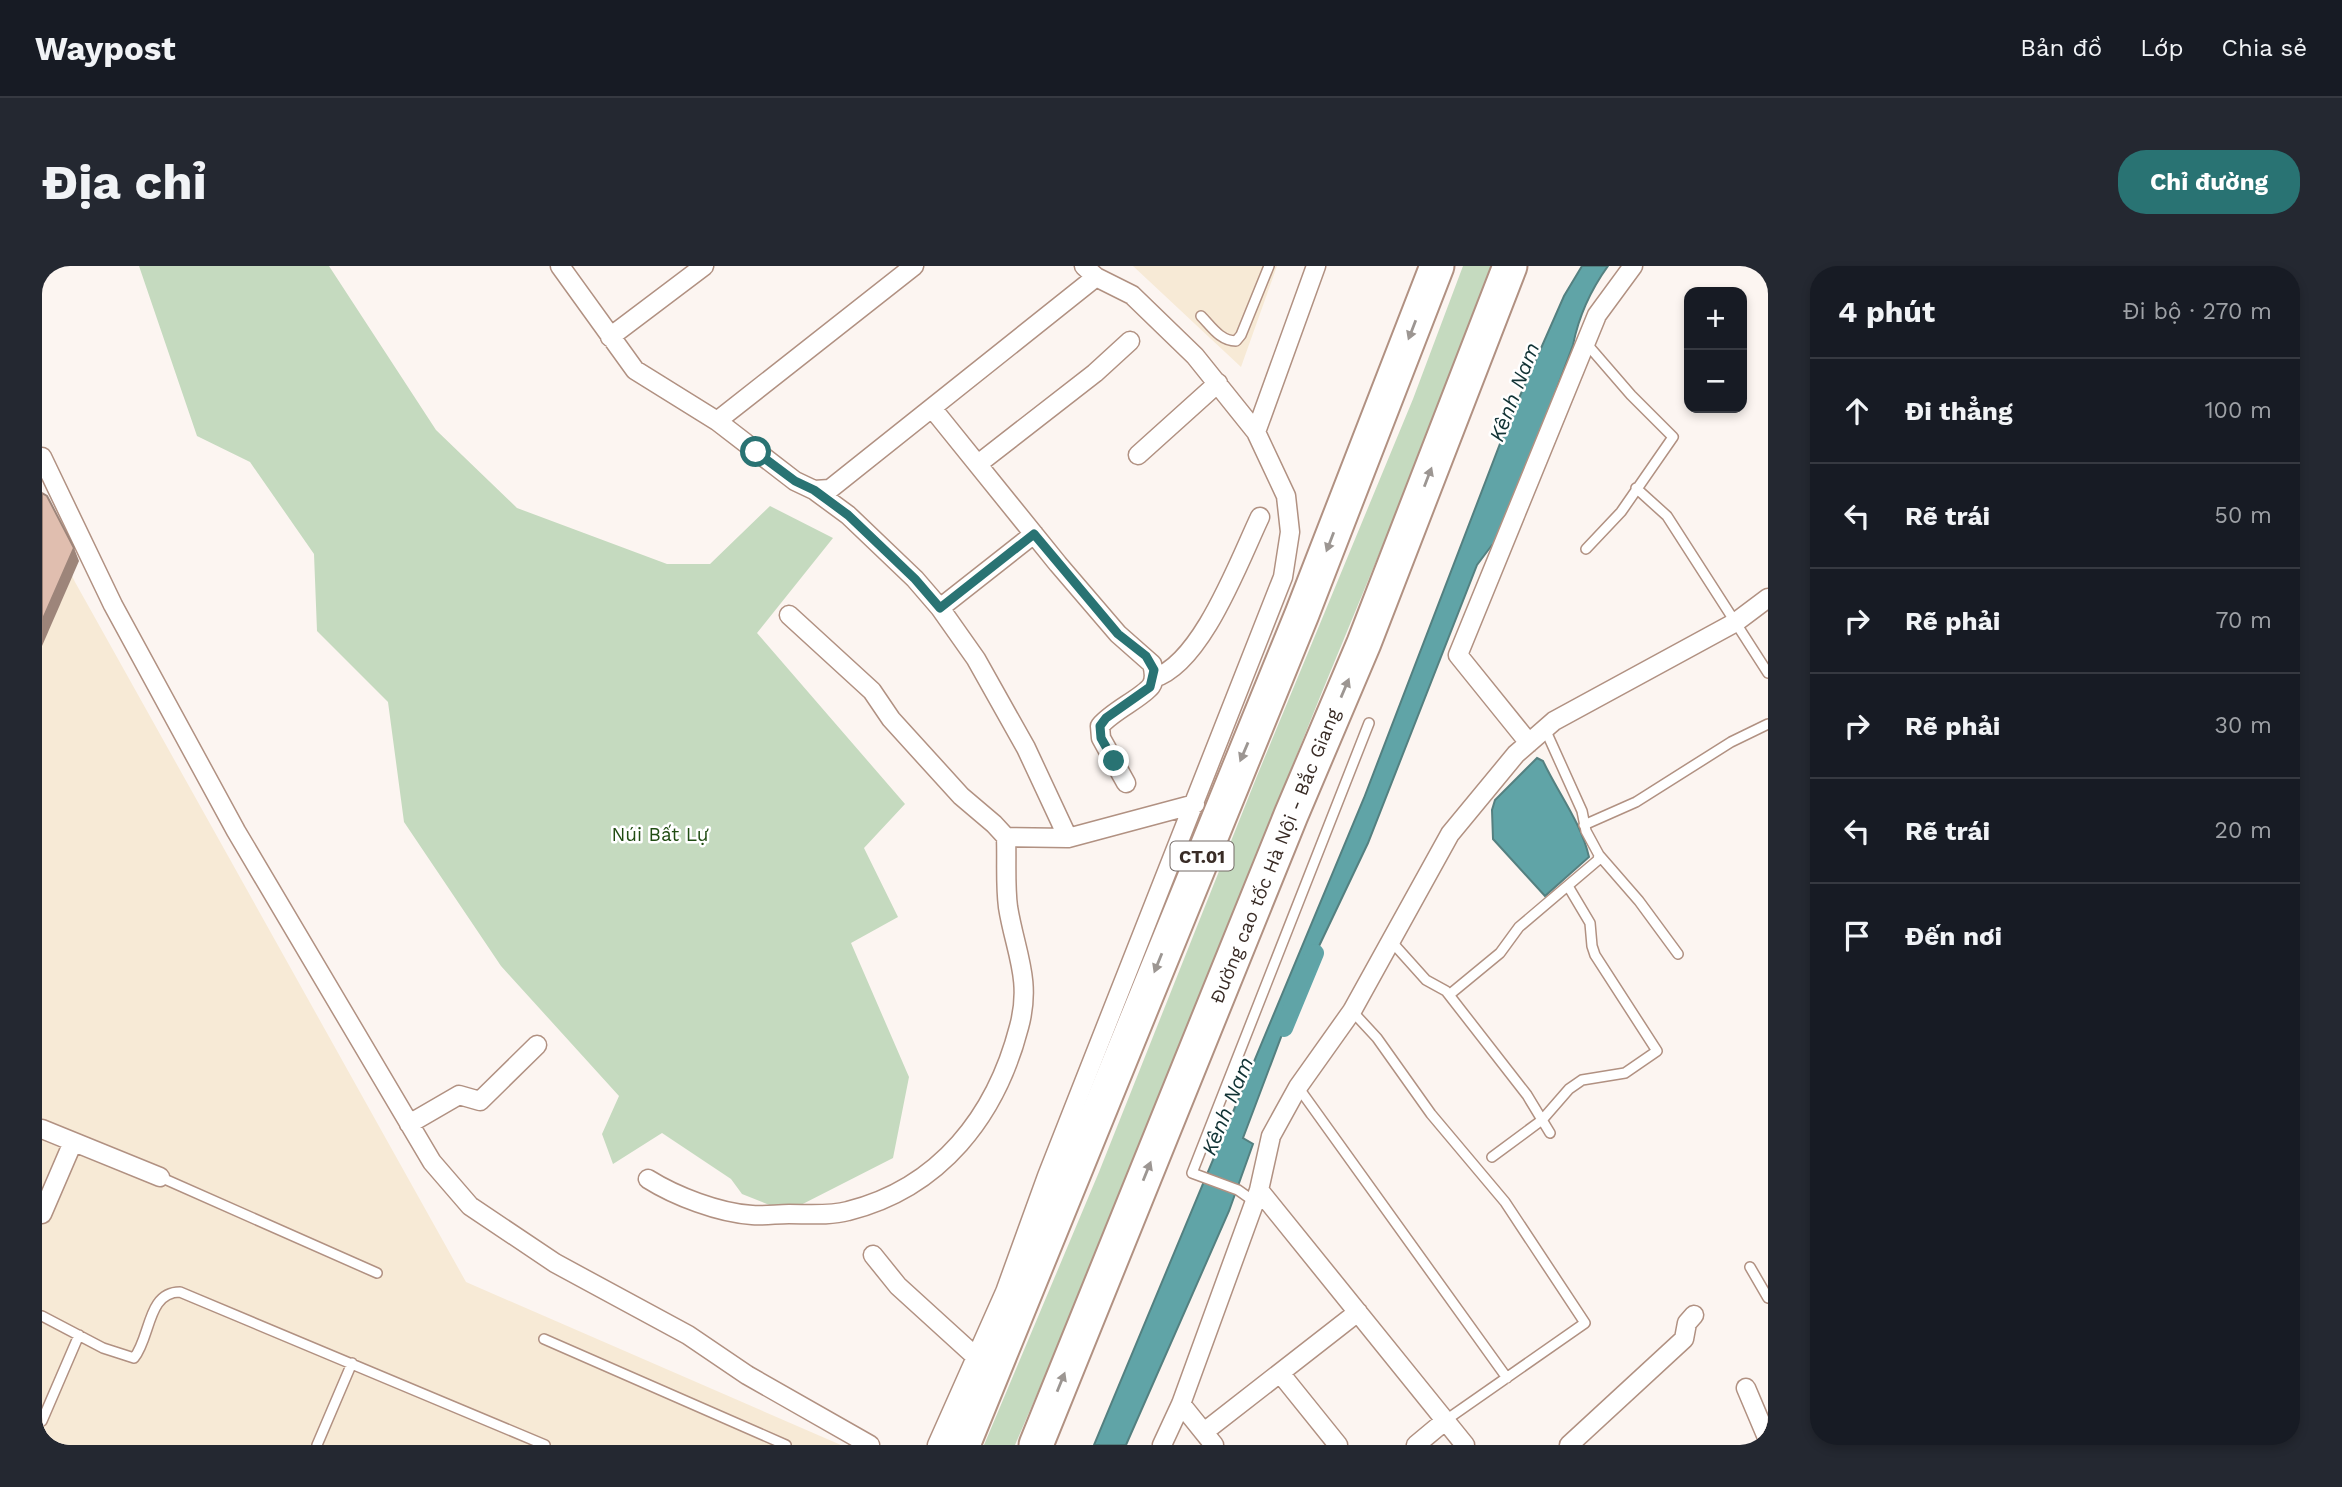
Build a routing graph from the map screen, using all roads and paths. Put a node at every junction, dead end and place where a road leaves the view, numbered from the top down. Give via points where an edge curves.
1 (560, 266) edge
2 (704, 266) edge
3 (914, 266) edge
4 (1269, 266) edge
5 (1316, 266) edge
6 (1437, 266) edge
7 (1512, 266) edge
8 (1633, 266) edge
9 (1090, 271) edge
10 (1201, 316) dead end
11 (610, 337) junction
12 (1130, 341) dead end
13 (1586, 343) junction
14 (1218, 383) junction
15 (932, 408) junction
16 (717, 421) junction
17 (1256, 432) junction
18 (1138, 454) dead end
19 (42, 457) edge
20 (978, 464) junction
21 (1636, 488) junction
22 (814, 490) junction
23 (1260, 517) dead end
24 (1034, 534) junction
25 (1586, 549) dead end
26 (1768, 598) edge
27 (940, 608) junction
28 (789, 615) dead end
29 (1735, 622) junction
30 (1768, 673) edge
31 (1154, 678) junction
32 (1369, 723) dead end
33 (1768, 724) edge
34 (1545, 729) junction
35 (1529, 743) junction
36 (1126, 783) dead end
37 (1195, 804) junction
38 (1584, 825) junction
39 (1006, 838) junction
40 (1068, 838) junction
41 (1599, 855) junction
42 (1568, 886) junction
43 (1391, 941) junction
44 (1678, 954) dead end
45 (1450, 995) junction
46 (1352, 1011) junction
47 (537, 1045) dead end
48 (1298, 1087) junction
49 (1542, 1120) junction
50 (410, 1124) junction
51 (42, 1129) edge
52 (1550, 1133) dead end
53 (73, 1142) junction
54 (1492, 1157) dead end
55 (160, 1177) joint
56 (648, 1179) dead end
57 (1257, 1196) junction
58 (42, 1213) edge
59 (873, 1255) dead end
60 (1750, 1267) dead end
61 (377, 1273) dead end
62 (1768, 1298) edge
63 (1358, 1311) junction
64 (1694, 1315) dead end
65 (42, 1316) edge
66 (79, 1335) junction
67 (544, 1339) dead end
68 (976, 1357) junction
69 (352, 1363) junction
70 (1280, 1373) junction
71 (1507, 1378) junction
72 (1746, 1388) dead end
73 (1181, 1404) junction
74 (1446, 1420) junction
75 (42, 1421) edge
76 (1767, 1432) edge
77 (1209, 1439) edge
78 (317, 1445) edge
79 (544, 1445) edge
80 (786, 1445) edge
81 (870, 1445) edge
82 (937, 1445) edge
83 (963, 1445) edge
84 (1035, 1445) edge
85 (1162, 1445) edge
86 (1338, 1445) edge
87 (1416, 1445) edge
88 (1465, 1445) edge
89 (1569, 1445) edge

1 - 11 street
2 - 11 street
3 - 16 street
4 - 10 lane via 1236,341 1221,337
5 - 17 street
6 -> 83 highway, CT.01 via 1302,614
84 -> 7 highway, Đường cao tốc Hà Nội - Bắc Giang via 1364,643
8 - 13 street via 1597,315
9 - 14 street via 1132,295
9 - 15 street
11 - 16 street via 635,370
12 - 20 street
13 - 21 lane via 1673,437
13 - 35 street via 1458,655
14 - 17 street
14 - 18 street
15 - 20 street
15 - 22 street via 830,489
16 - 22 street via 795,481
17 - 37 street via 1286,496 1290,533 1283,577
19 - 50 street via 113,605 236,831
20 - 24 street
21 - 25 lane via 1621,512
21 - 29 lane via 1667,516
22 - 27 street via 848,515
23 - 31 street via 1211,622 1180,662
24 - 27 street
24 - 31 street via 1118,634 1152,664
26 - 29 street
27 - 40 street via 976,659 1026,748
28 - 39 street via 872,691 891,719 961,796
29 - 30 lane
29 - 34 street
31 - 36 street via 1150,687 1100,726 1101,738
32 - 57 lane via 1192,1173
33 - 38 lane via 1636,802
34 - 35 street
34 - 38 lane
35 - 43 street via 1450,834
37 - 40 street
37 - 68 street
38 - 41 lane
39 - 40 street
39 - 56 street via 1008,906 1025,981 1020,1025 1003,1075 974,1129 936,1169 891,1198 828,1213 750,1215 668,1192
41 - 42 lane
41 - 44 lane
42 - 45 lane
42 - 49 lane via 1590,923 1595,955 1657,1051 1625,1073 1582,1080
43 - 45 lane via 1426,980
43 - 46 street
45 - 49 lane
46 - 48 street
46 - 71 lane via 1505,1202 1585,1323
47 - 50 street via 480,1101 459,1095
48 - 57 street via 1270,1136
48 - 71 lane
49 - 52 lane
49 - 54 lane
50 - 81 street via 432,1162 470,1206 555,1263 688,1335 747,1375
51 - 53 street
53 - 55 street
53 - 58 street
55 - 61 lane
57 - 63 street
57 - 73 street
59 - 68 street via 898,1286
60 - 62 lane
63 - 70 street
63 - 74 street
64 - 89 street via 1684,1339
65 - 66 lane
66 - 69 lane via 134,1358 162,1296 180,1292
66 - 75 lane
67 - 80 lane
68 - 82 street
69 - 78 lane
69 - 79 lane
70 - 77 street
70 - 86 street
71 - 74 lane
72 - 76 street
73 - 77 street
73 - 85 street
74 - 87 street
74 - 88 street

